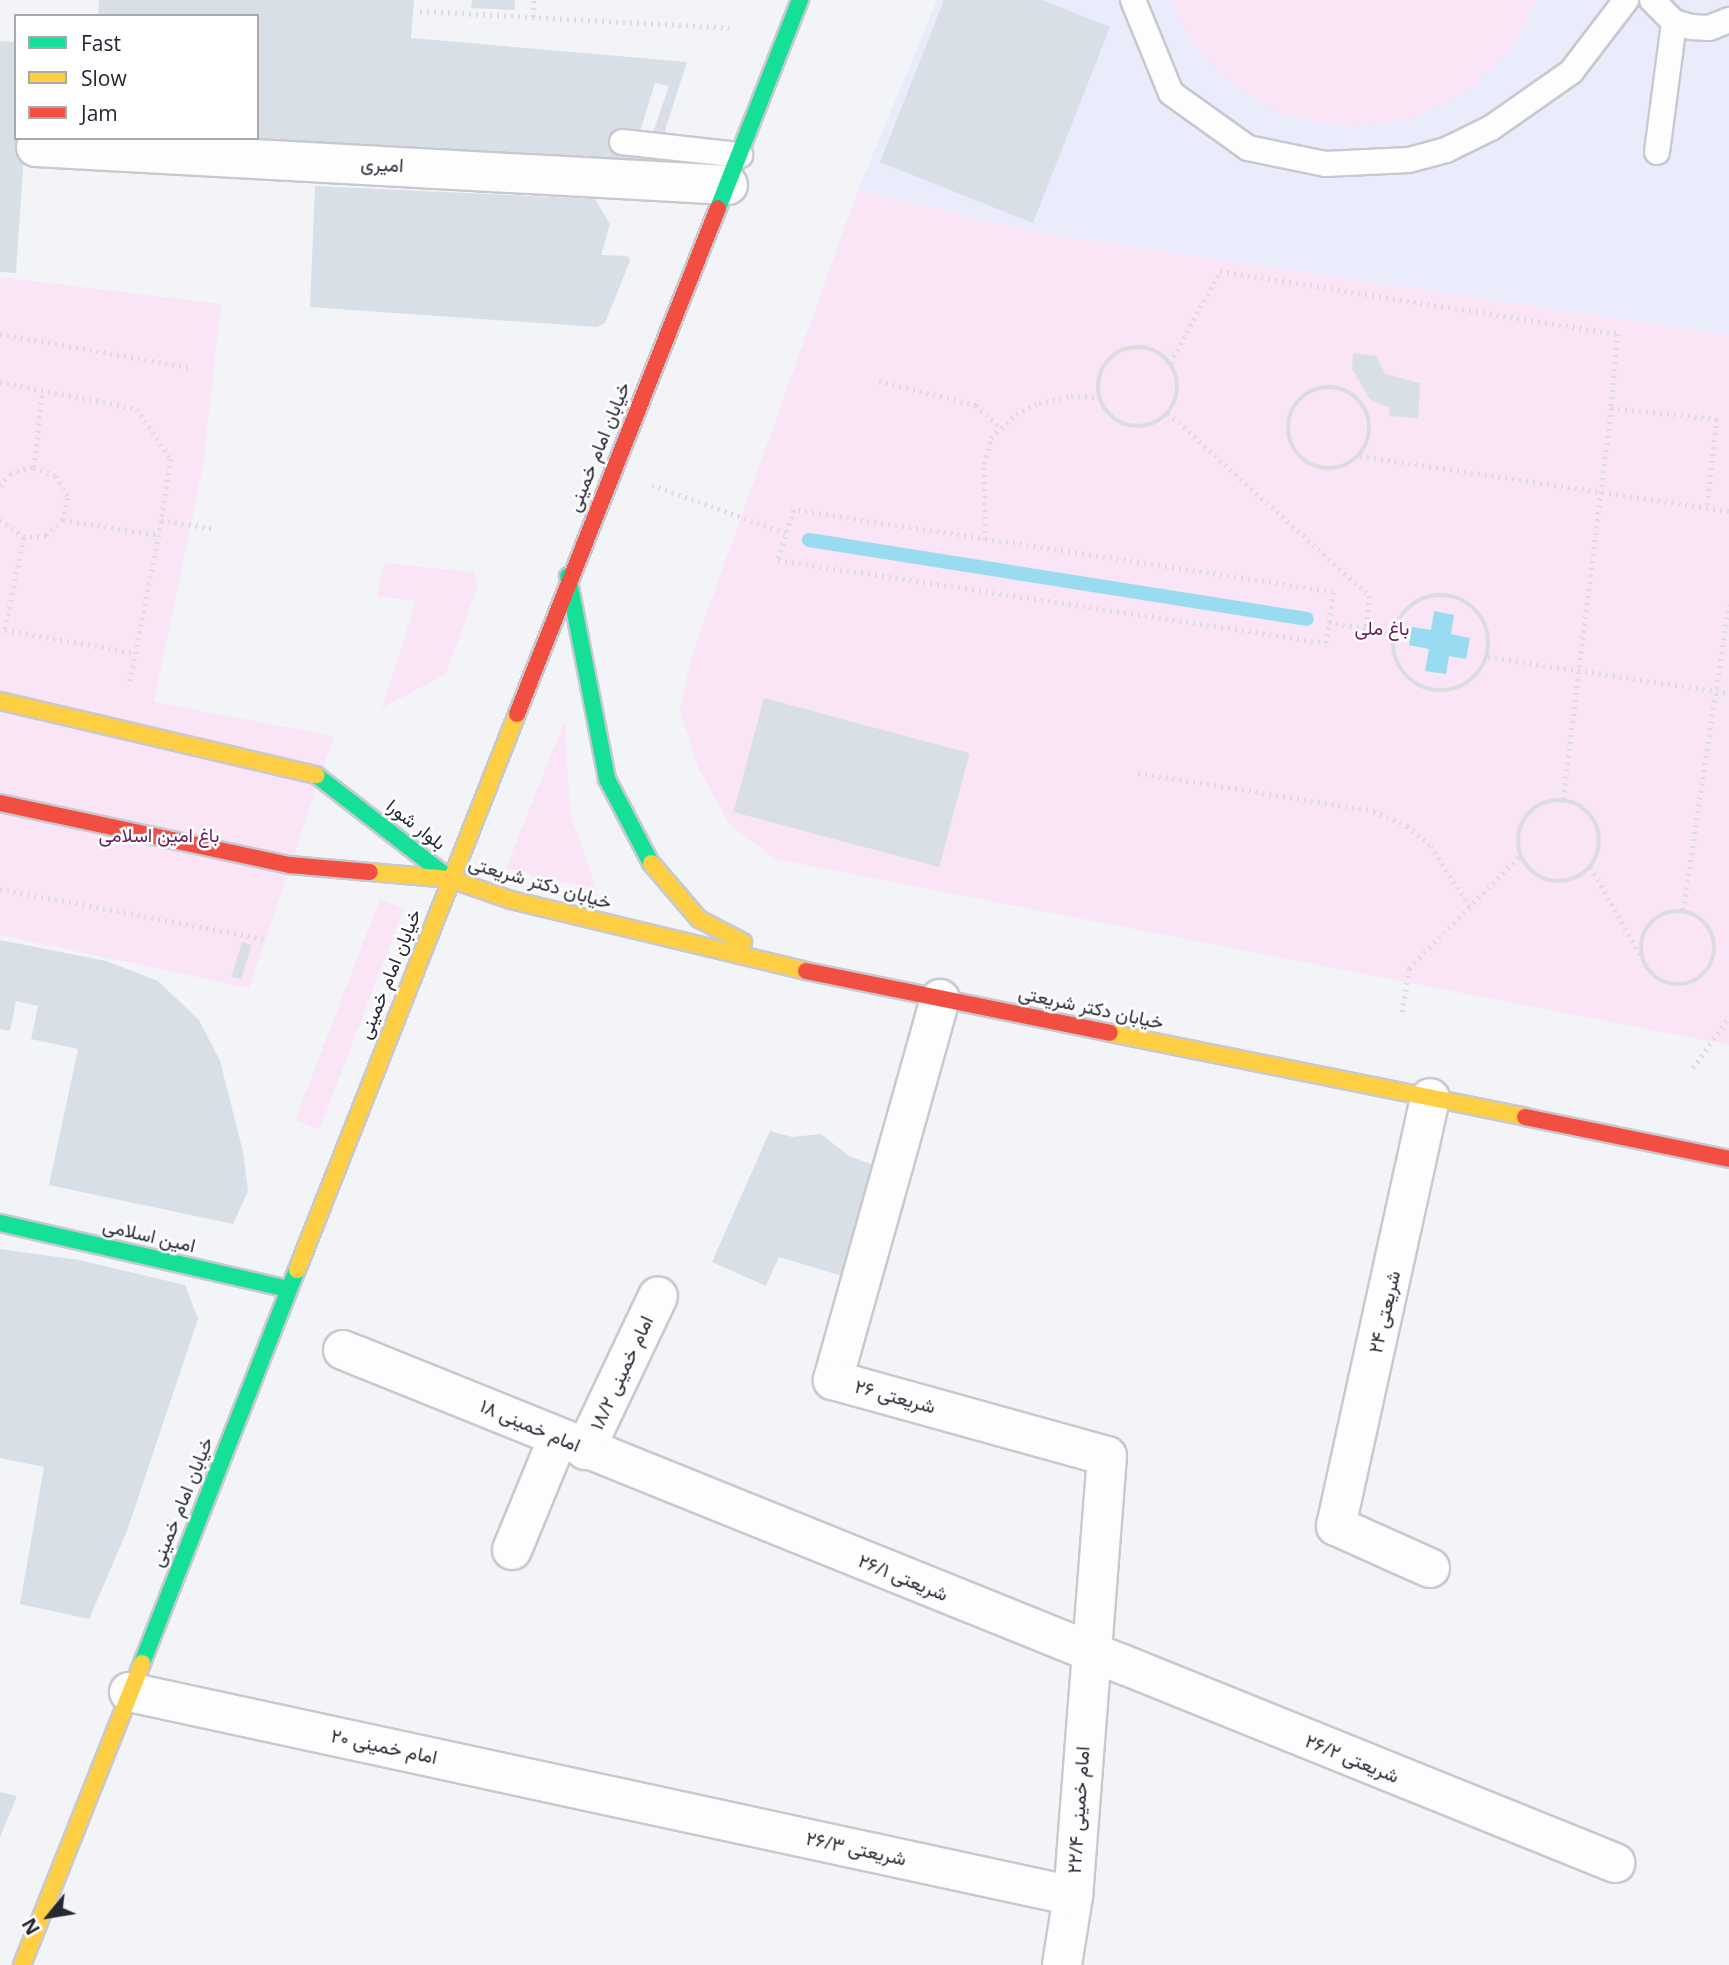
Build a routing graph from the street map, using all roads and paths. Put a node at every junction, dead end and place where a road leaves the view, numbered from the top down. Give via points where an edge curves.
1 (534, 0) edge
2 (800, 0) edge
3 (1133, 0) edge
4 (1626, 0) edge
5 (1652, 0) edge
6 (419, 11) dead end
7 (533, 18) junction
8 (1729, 20) edge
9 (1674, 22) junction
10 (730, 28) dead end
11 (622, 142) dead end
12 (37, 147) dead end
13 (1657, 152) dead end
14 (734, 170) junction
15 (0, 334) edge
16 (1170, 363) junction
17 (188, 367) dead end
18 (879, 381) dead end
19 (0, 383) edge
20 (42, 391) junction
21 (1100, 397) junction
22 (1611, 408) junction
23 (1168, 413) junction
24 (1001, 428) junction
25 (1360, 456) junction
26 (34, 467) junction
27 (612, 470) junction
28 (0, 486) edge
29 (1603, 492) junction
30 (1707, 508) junction
31 (1729, 511) edge
32 (0, 520) edge
33 (63, 520) junction
34 (161, 520) junction
35 (216, 528) dead end
36 (786, 533) junction
37 (159, 534) junction
38 (24, 538) junction
39 (985, 540) junction
40 (568, 576) junction
41 (1729, 604) edge
42 (1329, 622) junction
43 (3, 629) edge
44 (1366, 629) junction
45 (1393, 634) junction
46 (136, 653) junction
47 (1488, 657) junction
48 (1581, 669) junction
49 (1718, 691) junction
50 (1729, 693) edge
51 (0, 701) edge
52 (121, 729) junction
53 (1138, 773) dead end
54 (1563, 799) junction
55 (0, 803) edge
56 (1520, 856) junction
57 (1591, 867) junction
58 (450, 879) junction
59 (0, 889) edge
60 (1470, 907) junction
61 (1684, 910) junction
62 (265, 939) dead end
63 (1642, 959) junction
64 (791, 968) junction
65 (940, 999) junction
66 (1402, 1012) dead end
67 (1729, 1017) edge
68 (1693, 1068) dead end
69 (1430, 1098) junction
70 (1729, 1160) edge
71 (0, 1223) edge
72 (288, 1289) junction
73 (658, 1296) dead end
74 (343, 1350) dead end
75 (572, 1444) junction
76 (716, 1502) joint
77 (512, 1549) dead end
78 (1430, 1568) dead end
79 (1090, 1654) junction
80 (129, 1692) junction
81 (639, 1802) joint
82 (1615, 1863) dead end
83 (1073, 1896) junction
84 (22, 1965) edge
85 (1062, 1965) edge

1 - 7 path
2 - 14 main road, خیابان امام خمینی
3 - 4 lane via 1171,93 1248,148 1325,164 1409,160 1446,150 1491,128 1571,72
5 - 9 lane
6 - 7 path
7 - 10 path
8 - 9 lane via 1709,28
9 - 13 lane
11 - 14 lane
12 - 14 street, امیری via 134,162
14 - 27 main road, خیابان امام خمینی
15 - 17 path
16 - 21 path via 1156,350 1142,347 1117,352 1101,372
16 - 22 path via 1220,271 1618,334
16 - 23 path via 1178,395
18 - 24 path via 975,405
19 - 20 path
20 - 26 path
20 - 34 path via 137,409 171,458
21 - 23 path via 1105,410 1125,425 1153,425
21 - 24 path via 1071,396 1039,403
22 - 29 path
22 - 30 path via 1717,419
23 - 44 path via 1370,596
24 - 39 path via 990,438 984,464
25 - 25 path via 1349,464 1323,470 1300,457 1288,433 1293,408 1301,397 1325,386 1340,387 1363,404 1371,430
25 - 29 path
26 - 28 path via 10,474
26 - 33 path via 46,469 63,486 68,498
27 - 36 path
27 - 40 main road, خیابان امام خمینی
29 - 30 path
29 - 48 path
30 - 31 path
32 - 38 path
33 - 37 path
33 - 38 path via 46,536
34 - 35 path
34 - 37 path
36 - 39 path via 794,510
36 - 42 path via 778,560 1326,643
37 - 46 path
38 - 43 path
39 - 42 path via 1333,592
40 - 58 main road, خیابان امام خمینی
40 - 64 main road via 607,779 642,853 699,919
41 - 49 path
42 - 44 path
43 - 46 path
44 - 45 path
45 - 47 path via 1398,665 1408,678 1437,692 1469,683
45 - 47 path via 1408,606 1422,598 1453,595 1480,612 1490,642
46 - 52 path
47 - 48 path
48 - 49 path
48 - 54 path
49 - 50 path
49 - 61 path
51 - 52 main road, بلوار شورا
52 - 58 main road, بلوار شورا via 320,776
53 - 60 path via 1374,811 1407,826 1431,846
54 - 56 path via 1550,800 1526,814 1519,827
54 - 57 path via 1586,809 1599,831 1598,856
55 - 58 main road, بلوار شورا via 290,865
56 - 57 path via 1539,877 1553,882 1567,882
56 - 60 path
57 - 63 path
58 - 64 main road, خیابان دکتر شریعتی via 511,900
58 - 72 main road, خیابان امام خمینی
59 - 62 path
60 - 66 path via 1409,968
61 - 63 path via 1670,911 1649,924 1640,947
61 - 63 path via 1695,914 1712,933 1715,945 1709,969 1678,985 1656,978
64 - 65 main road, خیابان دکتر شریعتی
65 - 69 main road, خیابان دکتر شریعتی
65 - 79 street, شریعتی ۲۶ via 833,1380 1107,1456
67 - 68 path
69 - 70 main road, خیابان دکتر شریعتی
69 - 78 street, شریعتی ۲۴ via 1336,1525
71 - 72 main road, امین اسلامی
72 - 80 main road, خیابان امام خمینی
73 - 75 street, امام خمینی ۱۸/۲
74 - 75 street, امام خمینی ۱۸
75 - 76 street, امام خمینی ۱۸
75 - 77 street, امام خمینی ۱۸/۲
76 - 79 street, شریعتی ۲۶/۱
79 - 82 street, شریعتی ۲۶/۲
79 - 83 street, امام خمینی ۲۲/۴
80 - 81 street, امام خمینی ۲۰
80 - 84 main road, خیابان امام خمینی
81 - 83 street, شریعتی ۲۶/۳
83 - 85 street, امام خمینی ۲۲/۴

